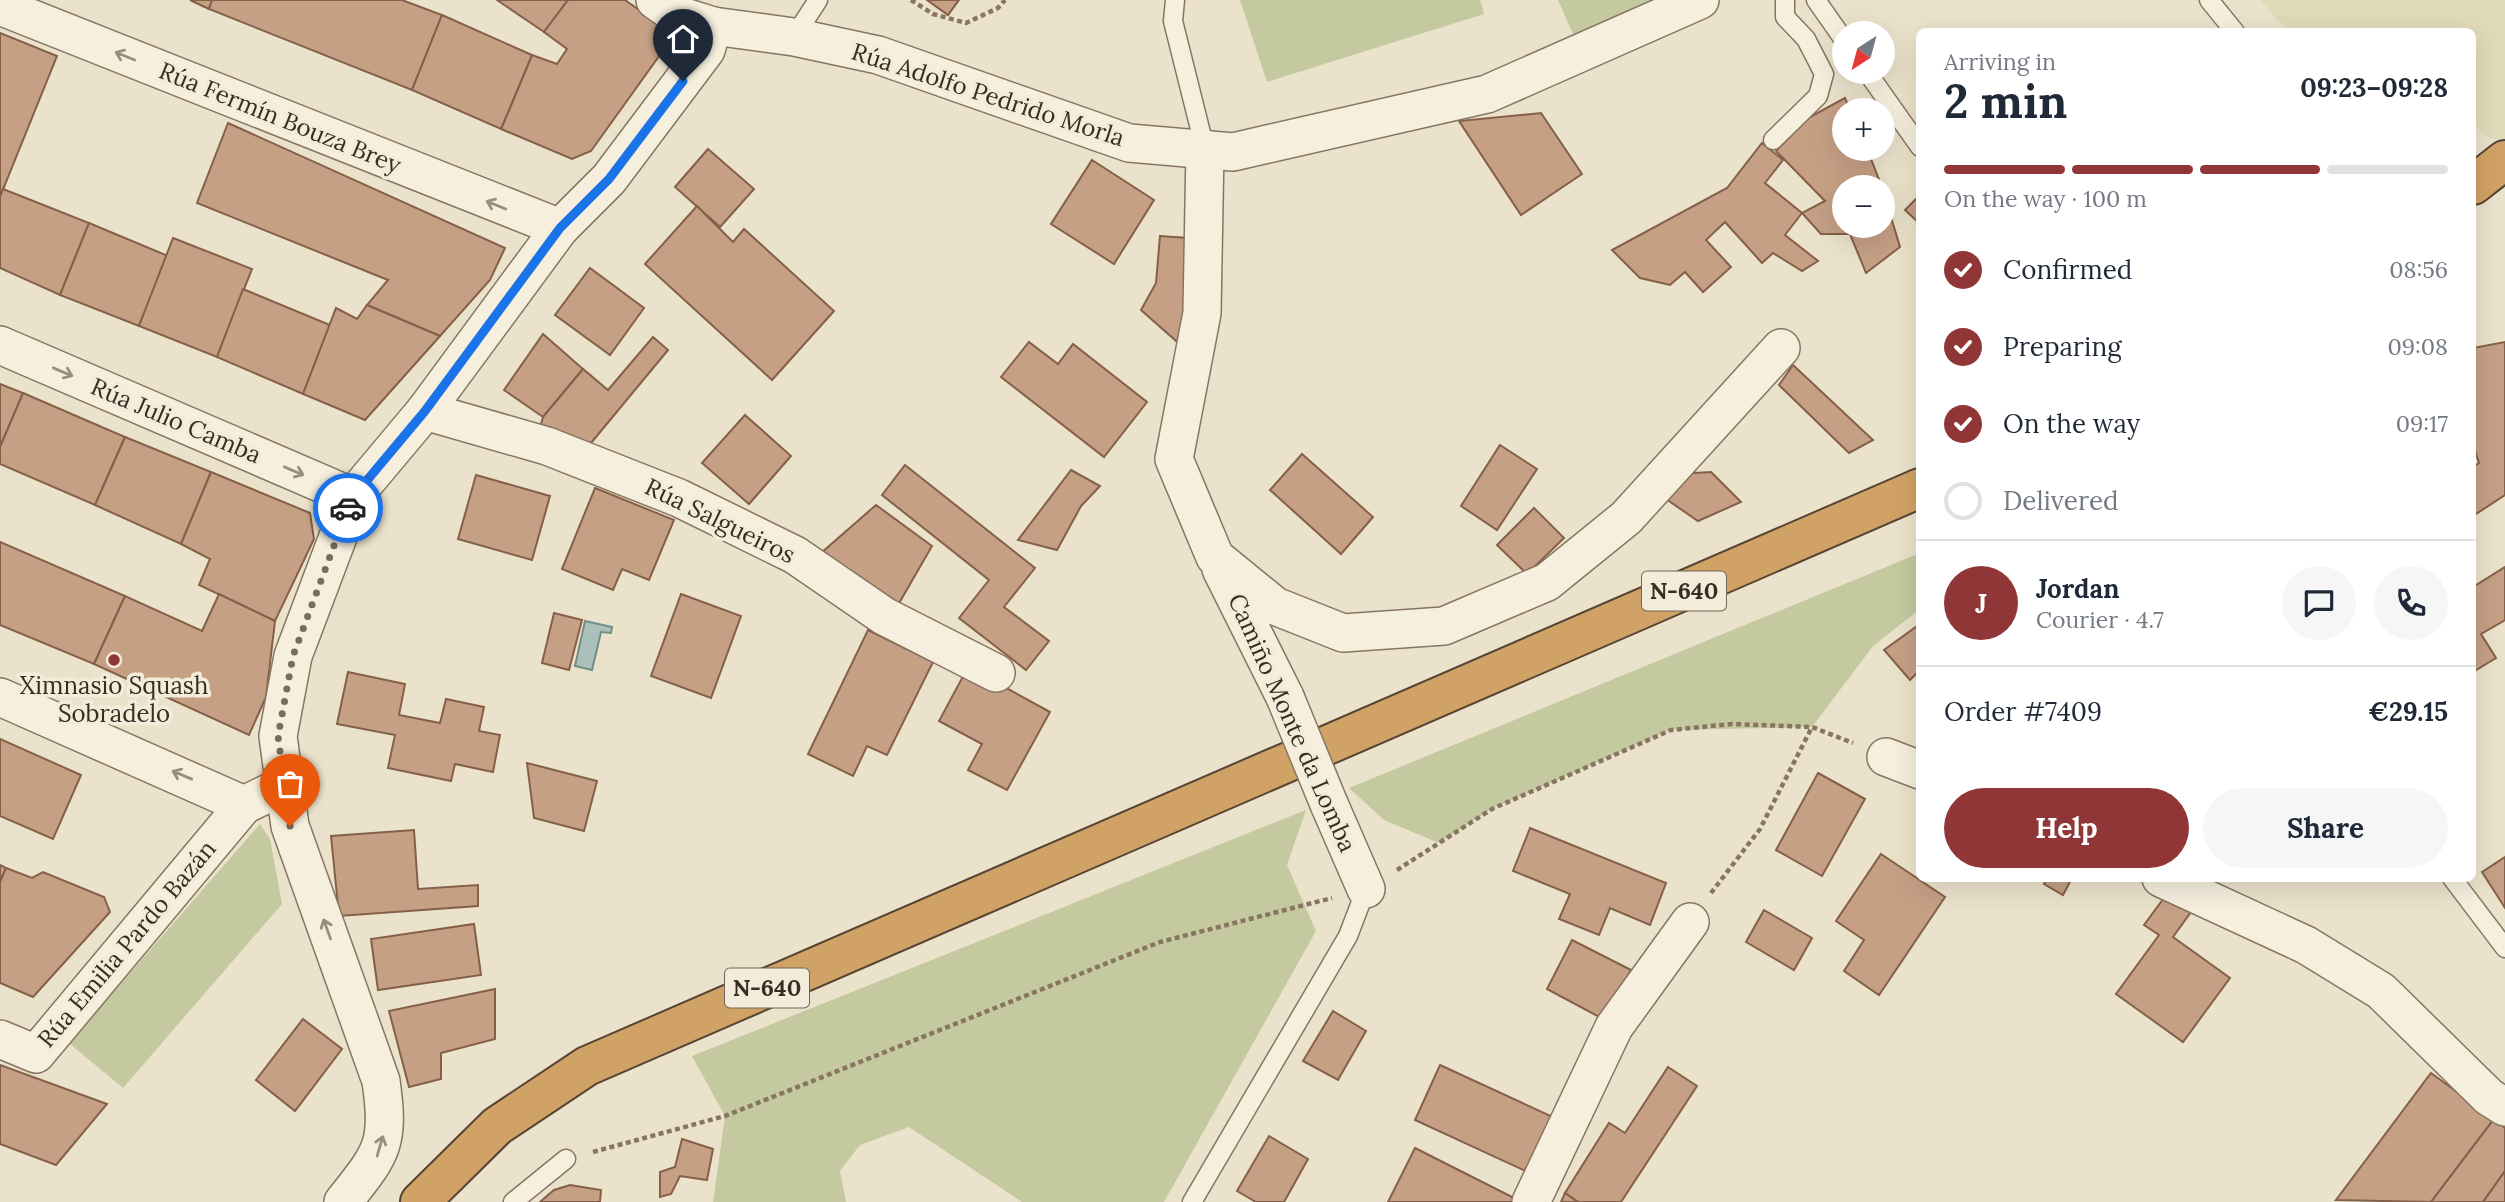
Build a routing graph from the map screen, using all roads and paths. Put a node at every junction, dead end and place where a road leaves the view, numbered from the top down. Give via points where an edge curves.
1 (655, 0) edge
2 (818, 0) edge
3 (911, 0) edge
4 (1004, 0) edge
5 (1175, 0) edge
6 (1700, 0) edge
7 (1785, 0) edge
8 (1816, 0) edge
9 (2210, 0) edge
10 (0, 6) edge
11 (1832, 23) edge
12 (713, 26) junction
13 (2232, 28) edge
14 (794, 37) junction
15 (1875, 84) edge
16 (1773, 140) dead end
17 (1916, 141) edge
18 (1205, 149) junction
19 (2505, 160) edge
20 (2476, 183) edge
21 (560, 228) junction
22 (0, 345) edge
23 (1781, 348) dead end
24 (425, 411) junction
25 (1916, 490) edge
26 (353, 497) junction
27 (1215, 557) junction
28 (996, 673) dead end
29 (0, 697) edge
30 (1812, 726) junction
31 (1886, 757) joint
32 (1916, 768) edge
33 (283, 786) junction
34 (244, 805) junction
35 (2170, 882) edge
36 (2455, 882) edge
37 (1366, 889) junction
38 (1690, 922) joint
39 (2505, 948) edge
40 (0, 1039) edge
41 (2505, 1107) edge
42 (566, 1159) joint
43 (343, 1202) edge
44 (420, 1202) edge
45 (513, 1202) edge
46 (1192, 1202) edge
47 (1531, 1202) edge

1 - 12 street, Rúa Adolfo Pedrido Morla via 675,14
2 - 14 lane
3 - 4 path via 933,14 966,23 998,8
5 - 18 lane via 1173,21
6 - 18 street, Rúa Adolfo Pedrido Morla via 1487,94 1233,152
7 - 16 lane via 1785,17 1806,39 1824,74 1818,96
8 - 11 lane
9 - 13 lane
21 -> 10 street, Rúa Fermín Bouza Brey
12 - 14 street, Rúa Adolfo Pedrido Morla
12 - 21 street via 706,50 609,179
14 - 18 street, Rúa Adolfo Pedrido Morla via 878,55 1129,143
15 - 17 lane
18 - 27 street, Camiño Monte da Lomba via 1202,313 1174,459
19 - 20 highway
21 - 24 street
22 -> 26 street, Rúa Julio Camba
23 - 27 street, Camiño Monte da Lomba via 1626,518 1547,582 1444,626 1343,633 1275,606
24 - 26 street
24 - 28 street, Rúa Salgueiros via 547,446 679,498 795,555 884,616
25 - 44 highway, N-640 via 587,1066 496,1126
26 - 33 street via 293,656 278,736
27 - 37 street, Camiño Monte da Lomba, bridge via 1285,697
34 -> 29 street
30 - 31 path
30 - 37 path via 1732,724 1671,730 1492,809
30 - 38 path via 1760,829
31 - 32 street
33 - 34 street
43 -> 33 street via 376,1160 387,1122 381,1081 290,826
34 - 40 street, Rúa Emilia Pardo Bazán via 36,1054
35 - 41 street via 2306,945 2381,991 2489,1097
36 - 39 lane
37 - 42 path via 1160,942 725,1116
37 - 46 lane via 1348,936
38 - 47 street via 1614,1027
42 - 45 lane

